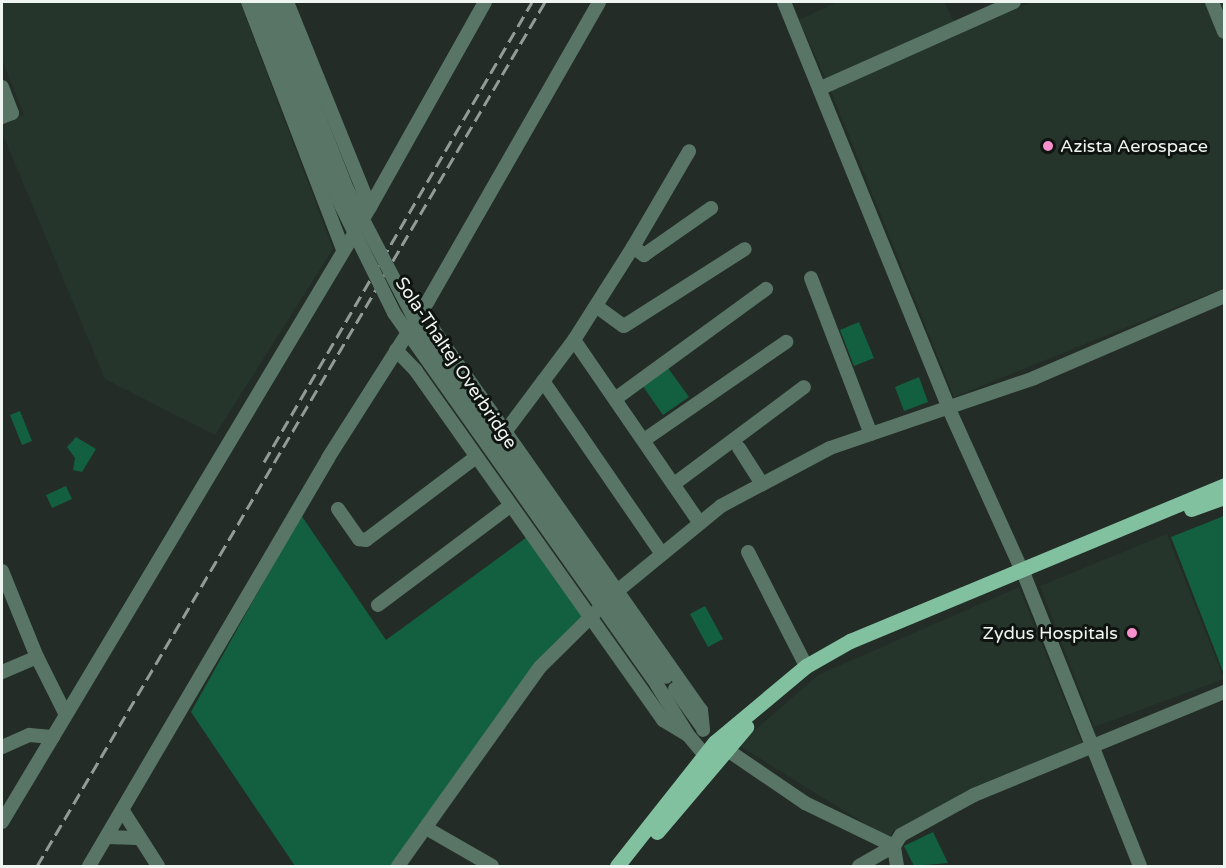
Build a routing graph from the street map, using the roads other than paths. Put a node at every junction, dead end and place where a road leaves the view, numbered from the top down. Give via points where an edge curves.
1 (248, 2) edge
2 (260, 2) edge
3 (274, 2) edge
4 (287, 2) edge
5 (485, 2) edge
6 (599, 2) edge
7 (784, 2) edge
8 (1014, 2) edge
9 (1212, 2) edge
10 (1224, 32) edge
11 (2, 87) edge
12 (821, 88) junction
13 (2, 117) edge
14 (689, 152) dead end
15 (370, 207) junction
16 (711, 208) dead end
17 (633, 247) junction
18 (745, 249) dead end
19 (343, 250) junction
20 (811, 278) dead end
21 (766, 289) dead end
22 (1224, 296) edge
23 (596, 306) junction
24 (421, 312) junction
25 (574, 340) junction
26 (786, 342) dead end
27 (396, 350) junction
28 (543, 381) junction
29 (804, 387) dead end
30 (615, 399) junction
31 (949, 409) junction
32 (505, 432) junction
33 (872, 434) junction
34 (644, 440) junction
35 (739, 448) dead end
36 (477, 457) junction
37 (674, 484) junction
38 (762, 484) junction
39 (1224, 484) edge
40 (1224, 497) edge
41 (510, 506) junction
42 (338, 509) dead end
43 (700, 523) junction
44 (748, 552) dead end
45 (662, 554) junction
46 (2, 571) edge
47 (1023, 572) junction
48 (616, 592) junction
49 (378, 605) dead end
50 (590, 618) junction
51 (37, 657) junction
52 (806, 666) junction
53 (2, 672) edge
54 (662, 681) junction
55 (1224, 692) edge
56 (65, 713) junction
57 (703, 730) junction
58 (688, 735) junction
59 (53, 737) junction
60 (720, 745) junction
61 (2, 747) edge
62 (1091, 748) junction
63 (709, 760) junction
64 (123, 811) junction
65 (2, 822) edge
66 (426, 828) junction
67 (107, 837) junction
68 (137, 838) junction
69 (894, 846) junction
70 (89, 867) edge
71 (158, 867) edge
72 (398, 867) edge
73 (492, 867) edge
74 (617, 867) edge
75 (630, 867) edge
76 (859, 867) edge
77 (897, 867) edge
78 (1140, 867) edge

1 - 19 street
2 - 54 street, Sola-Thaltej Overbridge, bridge via 337,197 394,313
3 - 54 street, Sola-Thaltej Overbridge, bridge via 347,189 420,329
4 - 15 street
5 - 15 street
6 - 24 street
7 - 12 street
8 - 12 street
9 - 10 street
11 - 13 street via 12,113
12 - 31 street
14 - 17 street
15 - 19 street
16 - 17 street via 644,255
17 - 23 street
18 - 23 street via 624,326
19 - 56 street
20 - 33 street
21 - 30 street
22 - 31 street via 1034,378
23 - 25 street
24 - 27 street
24 - 32 street
25 - 28 street
25 - 30 street
26 - 34 street
27 - 36 street via 416,371
27 - 64 street via 328,458
28 - 32 street
28 - 45 street
29 - 37 street
30 - 34 street
31 - 33 street
31 - 47 street
32 - 48 street
33 - 38 street via 830,448
34 - 37 street
35 - 38 street
36 - 41 street
36 - 42 street via 366,540 359,539
37 - 43 street
38 - 43 street via 721,506
39 - 47 main road
40 - 47 main road
41 - 49 street
41 - 50 street
43 - 45 street
44 - 52 street
45 - 48 street
46 - 51 street
47 - 52 main road via 850,641
47 - 60 main road via 854,649 815,672
47 - 62 street
48 - 50 street
48 - 57 street via 701,710
50 - 58 street via 663,720
50 - 66 street via 540,667
51 - 53 street
51 - 56 street
52 - 60 main road
54 - 57 street
54 - 58 street
55 - 62 street
56 - 59 street
57 - 60 street
58 - 63 street
59 - 61 street via 29,735
59 - 65 street
60 - 63 main road
60 - 69 street via 805,803
62 - 69 street via 974,795 901,835
62 - 78 street
63 - 74 main road
63 - 75 main road
64 - 67 street
64 - 68 street
66 - 72 street
66 - 73 street
67 - 68 street
67 - 70 street
68 - 71 street
69 - 76 street
69 - 77 street

